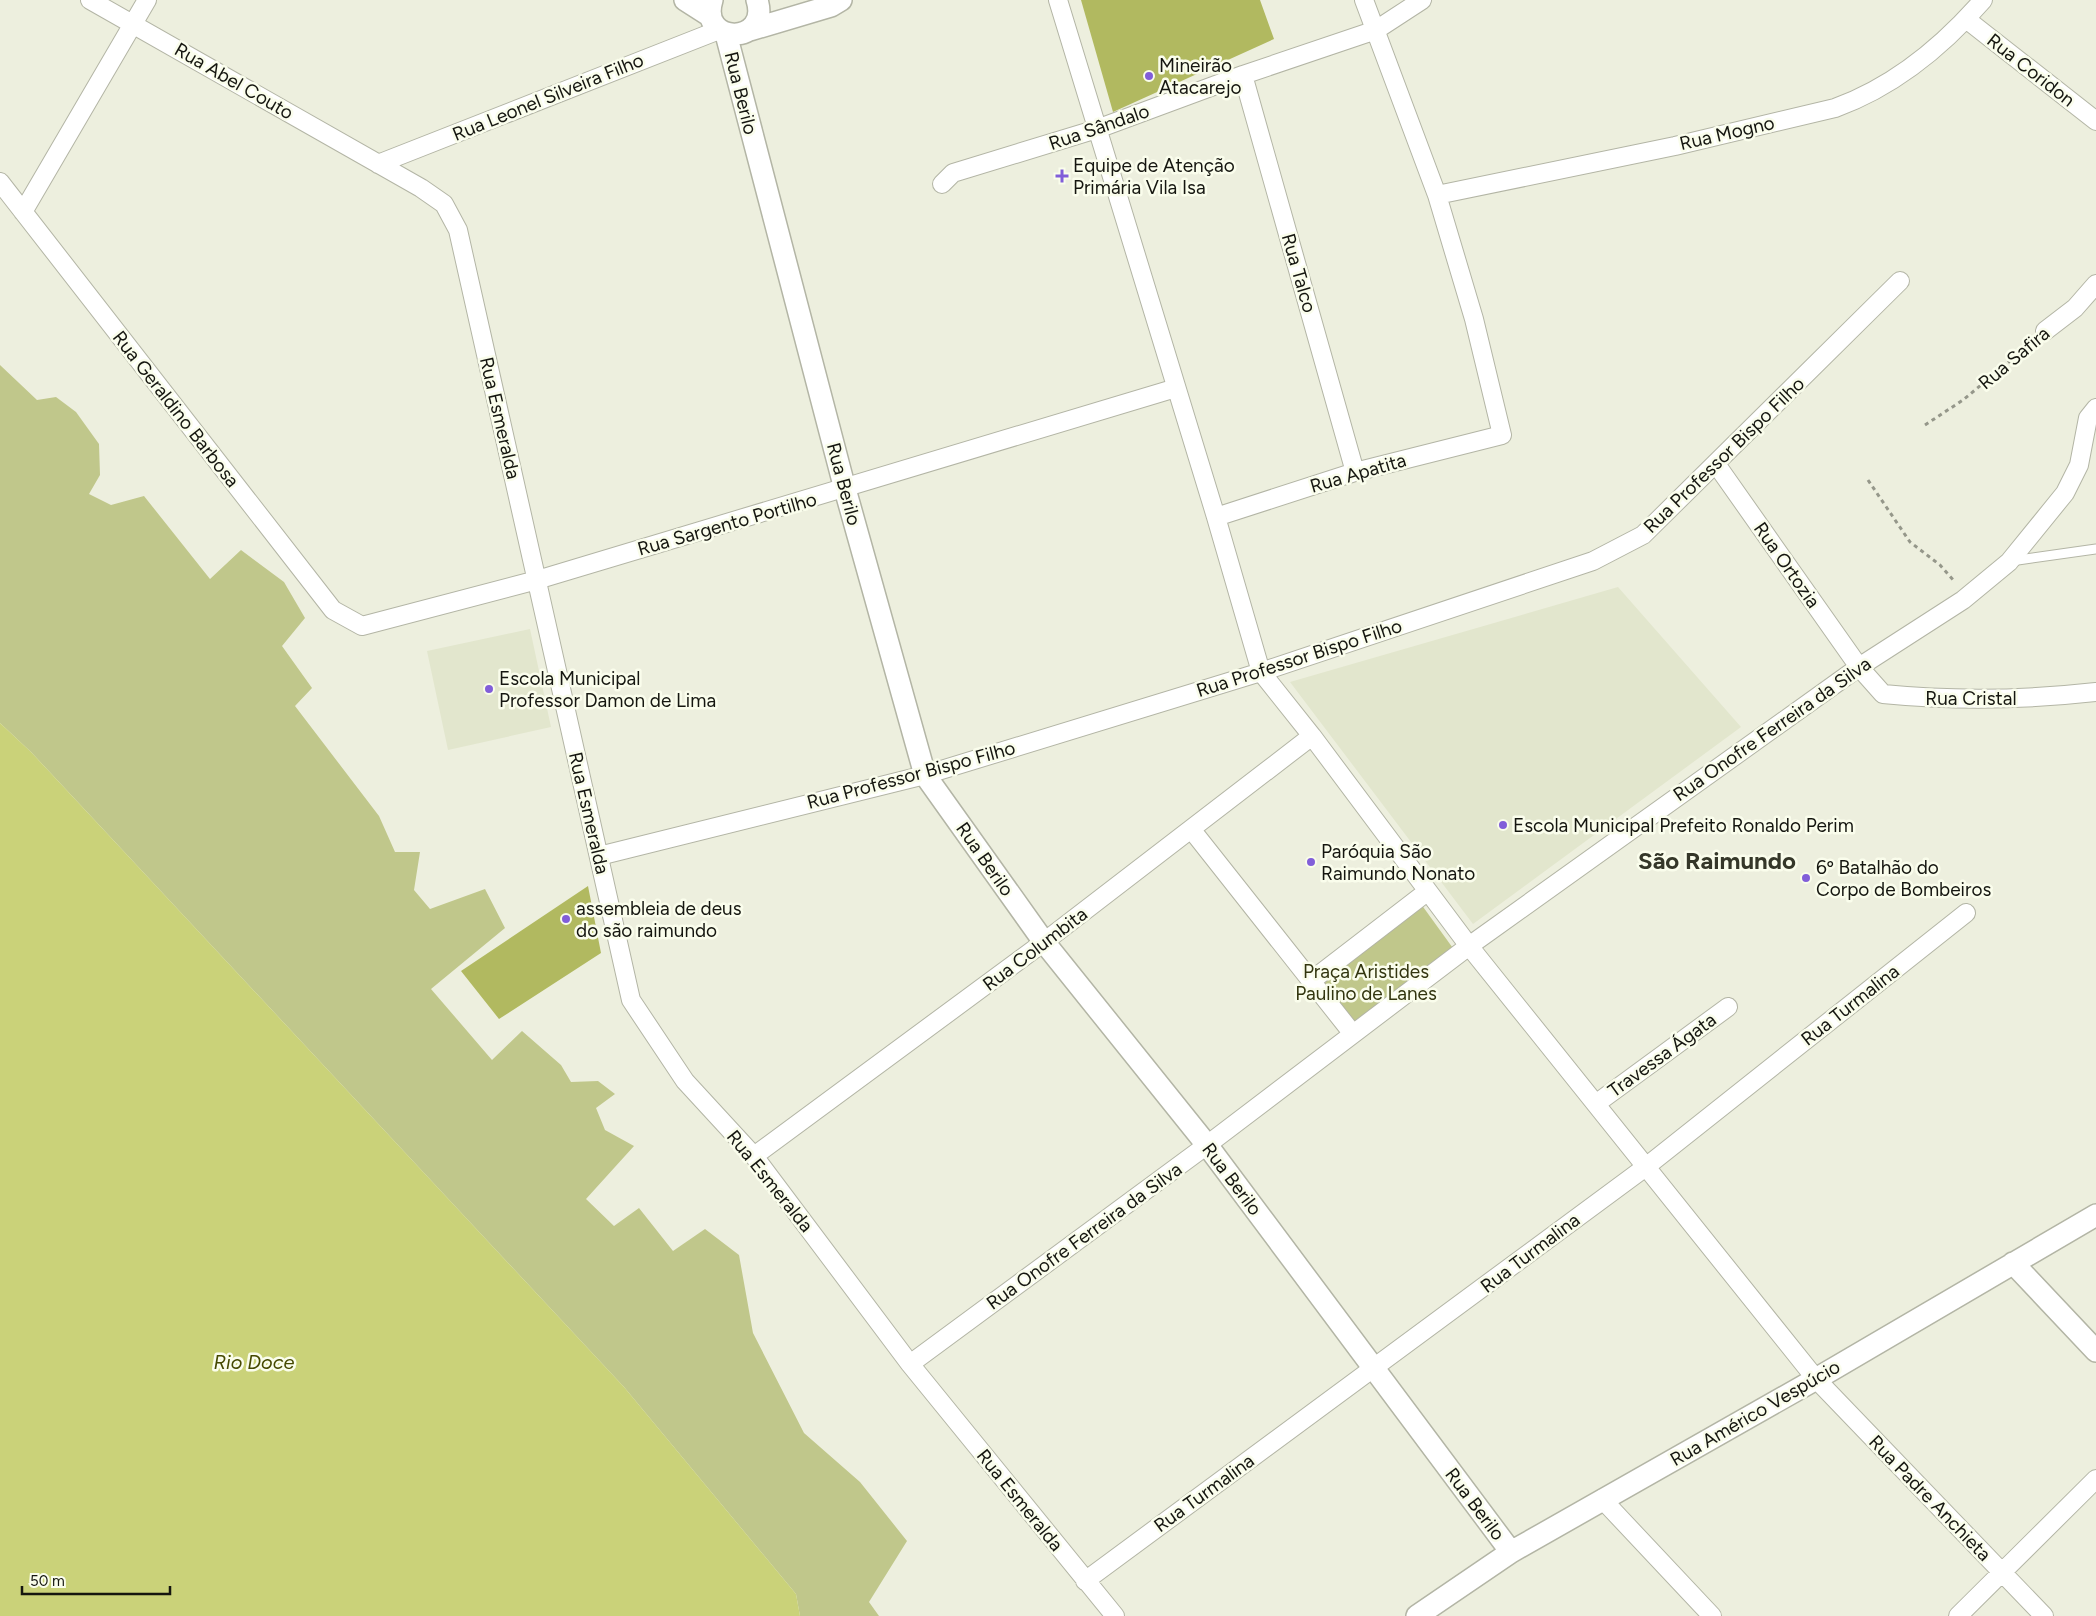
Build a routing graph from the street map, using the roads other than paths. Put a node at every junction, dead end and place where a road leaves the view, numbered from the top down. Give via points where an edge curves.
1 (90, 0) edge
2 (147, 0) edge
3 (686, 0) edge
4 (758, 0) edge
5 (841, 0) edge
6 (1058, 0) edge
7 (1364, 0) edge
8 (1422, 0) edge
9 (1983, 0) edge
10 (1966, 19) junction
11 (717, 20) edge
12 (134, 23) junction
13 (750, 30) junction
14 (1376, 30) junction
15 (1243, 74) junction
16 (2096, 121) edge
17 (1097, 129) junction
18 (378, 164) junction
19 (0, 182) edge
20 (942, 184) dead end
21 (1437, 195) junction
22 (22, 212) junction
23 (1900, 281) dead end
24 (2096, 284) edge
25 (2045, 331) road end
26 (1176, 388) junction
27 (2096, 408) edge
28 (1716, 464) junction
29 (1355, 472) junction
30 (845, 489) junction
31 (1216, 516) junction
32 (2096, 549) edge
33 (2008, 562) junction
34 (537, 580) junction
35 (362, 626) joint
36 (1859, 667) junction
37 (1261, 672) junction
38 (2096, 692) edge
39 (1312, 736) junction
40 (925, 775) junction
41 (1191, 830) junction
42 (599, 856) junction
43 (1428, 891) junction
44 (1966, 913) dead end
45 (1044, 942) junction
46 (1469, 946) junction
47 (1311, 981) junction
48 (1728, 1007) dead end
49 (1353, 1034) junction
50 (1597, 1103) junction
51 (1207, 1145) junction
52 (754, 1156) junction
53 (1647, 1166) junction
54 (2096, 1215) edge
55 (2012, 1263) junction
56 (2096, 1351) edge
57 (910, 1364) junction
58 (1374, 1369) junction
59 (1816, 1379) junction
60 (2096, 1479) edge
61 (1602, 1499) junction
62 (1511, 1552) junction
63 (2002, 1573) junction
64 (1085, 1581) junction
65 (1115, 1616) edge
66 (1417, 1616) edge
67 (1712, 1616) edge
68 (1958, 1616) edge
69 (2044, 1616) edge

1 - 12 street, Rua Abel Couto
2 - 12 street
3 - 11 street
4 - 13 street via 759,15
5 - 13 street via 831,6
6 - 17 street
7 - 14 street
8 - 14 street, Rua Sândalo
9 - 10 street, Rua Mogno
10 - 16 street, Rua Coridon
10 - 21 street, Rua Mogno via 1903,74 1857,100 1835,108 1675,146
11 - 13 street via 734,35
11 - 18 street, Rua Leonel Silveira Filho
11 - 30 street, Rua Berilo
12 - 18 street, Rua Abel Couto
12 - 22 street
14 - 15 street, Rua Sândalo
14 - 21 street
15 - 17 street, Rua Sândalo
15 - 29 street, Rua Talco
17 - 20 street, Rua Sândalo via 953,173
17 - 26 street
18 - 34 street, Rua Esmeralda via 444,204 458,230
19 - 22 street, Rua Geraldino Barbosa
21 - 29 street, Rua Apatita via 1474,319 1502,435
22 - 35 street, Rua Geraldino Barbosa via 333,610
23 - 28 street, Rua Professor Bispo Filho
24 - 25 street, Rua Safira via 2075,308
26 - 30 street, Rua Sargento Portilho
26 - 31 street
27 - 33 street, Rua Onofre Ferreira da Silva via 2088,418 2079,465 2069,486
28 - 36 street, Rua Ortozia
28 - 37 street, Rua Professor Bispo Filho via 1643,535 1593,561
29 - 31 street, Rua Apatita
30 - 34 street, Rua Sargento Portilho
30 - 40 street, Rua Berilo
31 - 37 street
32 - 33 lane
33 - 36 street, Rua Onofre Ferreira da Silva via 1967,596
34 - 35 street, Rua Sargento Portilho
34 - 42 street, Rua Esmeralda
36 - 38 street, Rua Cristal via 1883,694 1928,699 2011,700
36 - 46 street, Rua Onofre Ferreira da Silva
37 - 39 street, Rua Padre Anchieta
37 - 40 street, Rua Professor Bispo Filho
39 - 41 street, Rua Columbita
39 - 43 street, Rua Padre Anchieta
40 - 42 street, Rua Professor Bispo Filho
40 - 45 street, Rua Berilo
41 - 45 street, Rua Columbita
41 - 47 street
42 - 52 street, Rua Esmeralda via 631,1000 685,1081
43 - 46 street, Rua Padre Anchieta
43 - 47 street
44 - 53 street, Rua Turmalina
45 - 51 street, Rua Berilo
45 - 52 street, Rua Columbita
46 - 49 street, Rua Onofre Ferreira da Silva
46 - 50 street, Rua Padre Anchieta
47 - 49 street
48 - 50 street, Travessa Ágata
49 - 51 street, Rua Onofre Ferreira da Silva
50 - 53 street, Rua Padre Anchieta
51 - 57 street, Rua Onofre Ferreira da Silva
51 - 58 street, Rua Berilo
52 - 57 street, Rua Esmeralda
53 - 58 street, Rua Turmalina
53 - 59 street, Rua Padre Anchieta
54 - 55 street, Rua Américo Vespúcio
55 - 56 street
55 - 59 street, Rua Américo Vespúcio
57 - 64 street, Rua Esmeralda
58 - 62 street, Rua Berilo
58 - 64 street, Rua Turmalina
59 - 61 street, Rua Américo Vespúcio
59 - 63 street, Rua Padre Anchieta
60 - 63 street
61 - 62 street, Rua Américo Vespúcio
61 - 67 street
62 - 66 street, Rua Américo Vespúcio
63 - 68 street
63 - 69 street, Rua Padre Anchieta
64 - 65 street, Rua Esmeralda

